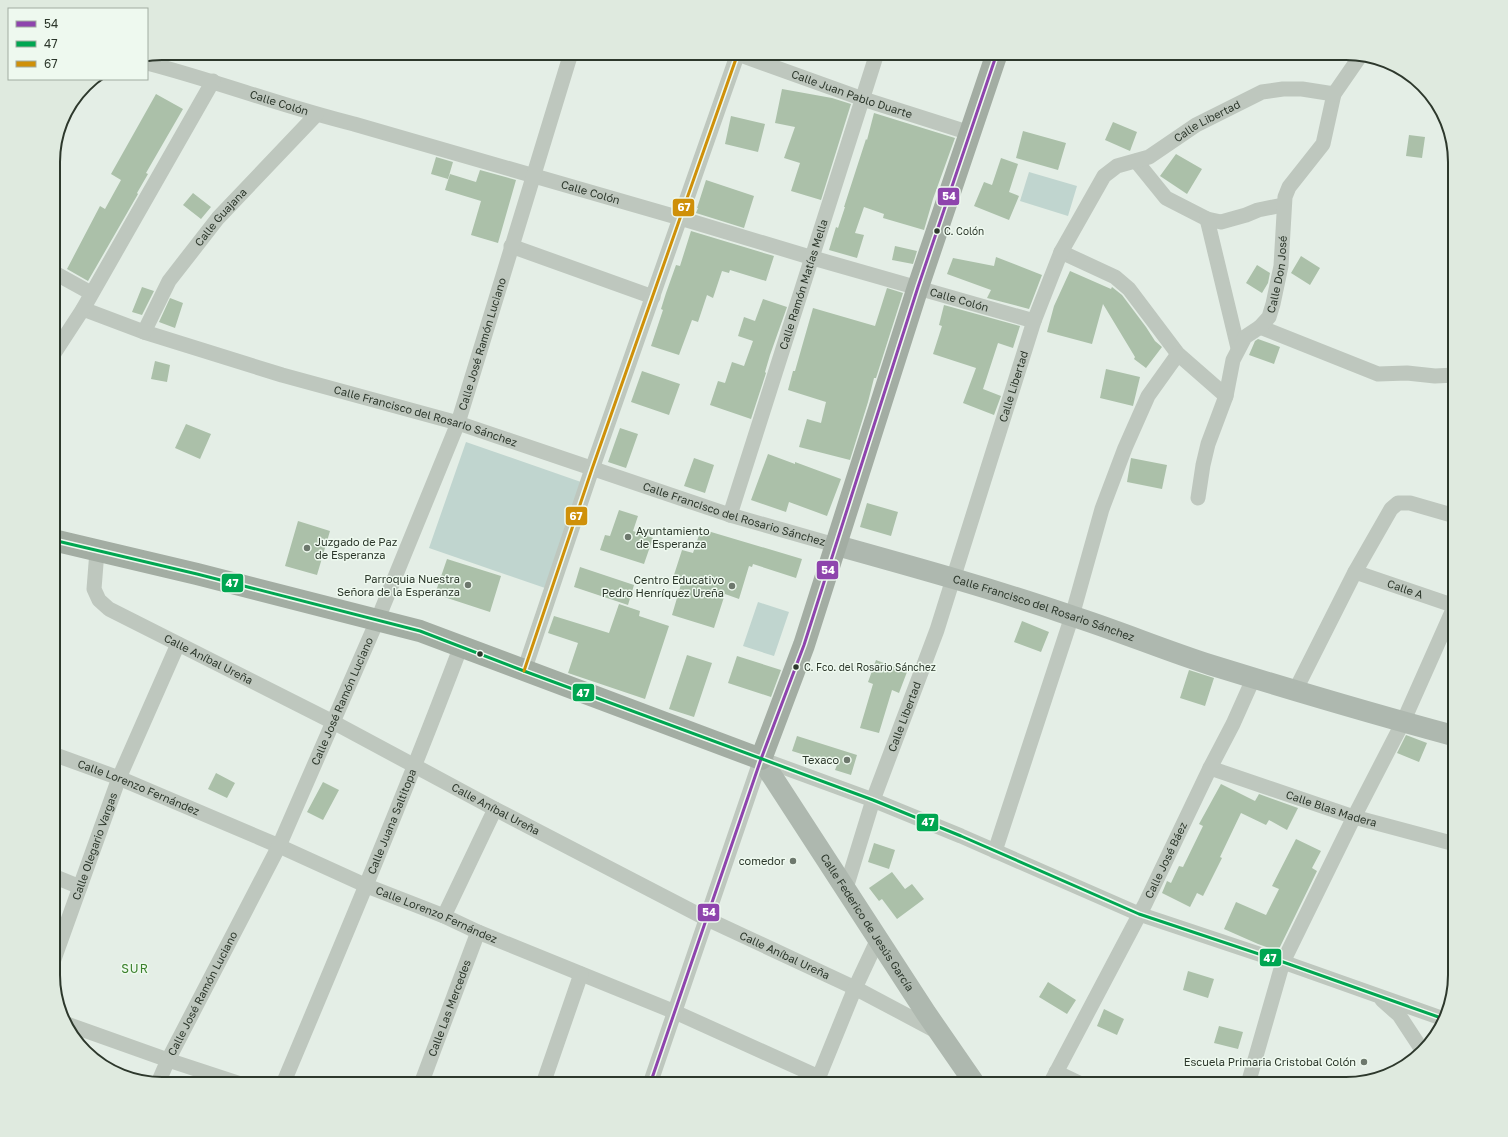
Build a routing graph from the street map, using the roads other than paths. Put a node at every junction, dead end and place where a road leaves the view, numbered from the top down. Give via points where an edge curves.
1 (569, 60) edge
2 (735, 60) edge
3 (756, 60) edge
4 (875, 60) edge
5 (995, 60) edge
6 (154, 61) edge
7 (1357, 61) edge
8 (213, 81) junction
9 (1334, 94) junction
10 (863, 99) junction
11 (316, 115) junction
12 (970, 133) junction
13 (1136, 161) junction
14 (532, 176) junction
15 (1283, 205) junction
16 (680, 218) junction
17 (1207, 219) junction
18 (511, 246) junction
19 (1061, 252) junction
20 (813, 258) junction
21 (60, 276) edge
22 (918, 287) junction
23 (91, 293) junction
24 (653, 297) junction
25 (83, 309) junction
26 (1034, 321) junction
27 (1260, 327) junction
28 (144, 332) junction
29 (60, 344) edge
30 (1238, 348) junction
31 (1178, 354) junction
32 (1448, 375) edge
33 (1226, 396) junction
34 (458, 423) junction
35 (592, 469) junction
36 (1198, 498) dead end
37 (1448, 514) edge
38 (730, 515) junction
39 (60, 542) edge
40 (835, 545) junction
41 (97, 551) junction
42 (1355, 572) junction
43 (954, 578) junction
44 (1448, 603) edge
45 (1072, 616) junction
46 (377, 621) junction
47 (1448, 621) edge
48 (178, 644) junction
49 (461, 646) junction
50 (524, 672) junction
51 (1254, 677) junction
52 (1295, 691) junction
53 (333, 722) junction
54 (1404, 722) junction
55 (1448, 734) edge
56 (60, 757) edge
57 (761, 759) junction
58 (415, 766) junction
59 (1210, 768) junction
60 (118, 778) junction
61 (873, 800) junction
62 (495, 809) junction
63 (1354, 817) junction
64 (1448, 842) edge
65 (280, 846) junction
66 (995, 850) junction
67 (60, 879) edge
68 (367, 886) junction
69 (80, 887) junction
70 (846, 888) junction
71 (1139, 914) junction
72 (444, 916) junction
73 (707, 919) junction
74 (478, 932) junction
75 (878, 939) junction
76 (60, 943) edge
77 (1283, 962) junction
78 (581, 974) junction
79 (855, 988) junction
80 (1376, 994) junction
81 (675, 1012) junction
82 (1439, 1017) edge
83 (74, 1027) edge
84 (940, 1033) junction
85 (1419, 1046) edge
86 (168, 1060) junction
87 (161, 1077) edge
88 (220, 1077) edge
89 (286, 1077) edge
90 (424, 1077) edge
91 (545, 1077) edge
92 (652, 1077) edge
93 (812, 1077) edge
94 (819, 1077) edge
95 (970, 1077) edge
96 (1054, 1077) edge
97 (1250, 1077) edge

1 - 14 street, Calle José Ramón Luciano
2 - 16 street
3 - 10 street, Calle Juan Pablo Duarte
4 - 10 street, Calle Ramón Matías Mella
5 - 12 main road
6 - 8 street, Calle Colón
7 - 9 street
8 - 11 street, Calle Colón
8 - 23 street
9 - 13 street, Calle Libertad via 1302,89 1262,92 1196,125 1149,157
9 - 15 street, Calle Don José via 1323,144 1290,187
10 - 12 street, Calle Juan Pablo Duarte
10 - 20 street, Calle Ramón Matías Mella
11 - 14 street, Calle Colón
11 - 28 street, Calle Guajana via 218,218 169,281
12 - 22 main road
13 - 17 street via 1166,198
13 - 19 street, Calle Libertad via 1117,166 1104,176
14 - 16 street, Calle Colón
14 - 18 street, Calle José Ramón Luciano
15 - 17 street via 1221,222
15 - 27 street, Calle Don José via 1281,266 1269,317
16 - 20 street, Calle Colón
16 - 24 street
17 - 30 street
18 - 24 street
18 - 34 street, Calle José Ramón Luciano
19 - 26 street, Calle Libertad
19 - 31 street via 1115,277 1129,289
20 - 22 street, Calle Colón
20 - 38 street, Calle Ramón Matías Mella
21 - 23 street
22 - 26 street, Calle Colón
22 - 40 main road
23 - 25 street
24 - 35 street
25 - 28 street, Calle Francisco del Rosario Sánchez
25 - 29 street
26 - 43 street, Calle Libertad
27 - 30 street, Calle Don José via 1245,337
27 - 32 street via 1378,374
28 - 34 street, Calle Francisco del Rosario Sánchez via 282,375
30 - 33 street, Calle Don José
31 - 33 street
31 - 45 street via 1148,396 1125,448 1102,509
33 - 36 street, Calle Don José via 1208,444
34 - 35 street, Calle Francisco del Rosario Sánchez
34 - 46 street, Calle José Ramón Luciano
35 - 38 street, Calle Francisco del Rosario Sánchez
35 - 50 street
37 - 42 street via 1410,503 1398,503 1391,509
38 - 40 street, Calle Francisco del Rosario Sánchez
39 - 41 main road
40 - 43 street, Calle Francisco del Rosario Sánchez
40 - 57 main road via 804,645
41 - 46 main road
41 - 48 street, Calle Aníbal Ureña via 94,589 99,600 109,609
42 - 44 street, Calle A
42 - 52 street
43 - 45 street, Calle Francisco del Rosario Sánchez
43 - 61 street, Calle Libertad
45 - 51 street, Calle Francisco del Rosario Sánchez via 1211,665
45 - 66 street
46 - 49 main road via 420,631
46 - 53 street, Calle José Ramón Luciano
47 - 54 street
48 - 53 street, Calle Aníbal Ureña
48 - 60 street, Calle Olegario Vargas
49 - 50 main road
49 - 58 street, Calle Juana Saltitopa
50 - 57 main road
51 - 52 street, Calle Francisco del Rosario Sánchez
51 - 59 street, Calle José Báez
52 - 54 street, Calle Francisco del Rosario Sánchez
53 - 58 street, Calle Aníbal Ureña
53 - 65 street, Calle José Ramón Luciano
54 - 55 street, Calle Francisco del Rosario Sánchez
54 - 63 street
56 - 60 street, Calle Lorenzo Fernández
57 - 61 street
57 - 70 street, Calle Federico de Jesús García
57 - 73 street
58 - 62 street, Calle Aníbal Ureña
58 - 68 street, Calle Juana Saltitopa
59 - 63 street, Calle Blas Madera
59 - 71 street, Calle José Báez
60 - 65 street, Calle Lorenzo Fernández
60 - 69 street, Calle Olegario Vargas
61 - 66 street
61 - 70 street, Calle Libertad
62 - 72 street
62 - 73 street, Calle Aníbal Ureña
63 - 64 street, Calle Blas Madera
63 - 77 street
65 - 68 street, Calle Lorenzo Fernández
65 - 86 street, Calle José Ramón Luciano
66 - 71 street
67 - 69 street
68 - 72 street, Calle Lorenzo Fernández
68 - 89 street, Calle Juana Saltitopa
69 - 76 street, Calle Olegario Vargas
70 - 75 street, Calle Federico de Jesús García
71 - 77 street
71 - 96 street, Calle José Báez
72 - 74 street, Calle Lorenzo Fernández
73 - 79 street, Calle Aníbal Ureña
73 - 81 street
74 - 78 street, Calle Lorenzo Fernández
74 - 90 street, Calle Las Mercedes
75 - 79 street
75 - 84 street, Calle Federico de Jesús García
77 - 80 street
77 - 97 street
78 - 81 street, Calle Lorenzo Fernández
78 - 91 street
79 - 84 street, Calle Aníbal Ureña
79 - 94 street
80 - 82 street
80 - 85 street via 1399,1015
81 - 92 street
81 - 93 street, Calle Lorenzo Fernández
83 - 86 street
84 - 95 street, Calle Federico de Jesús García
86 - 87 street, Calle José Ramón Luciano
86 - 88 street

